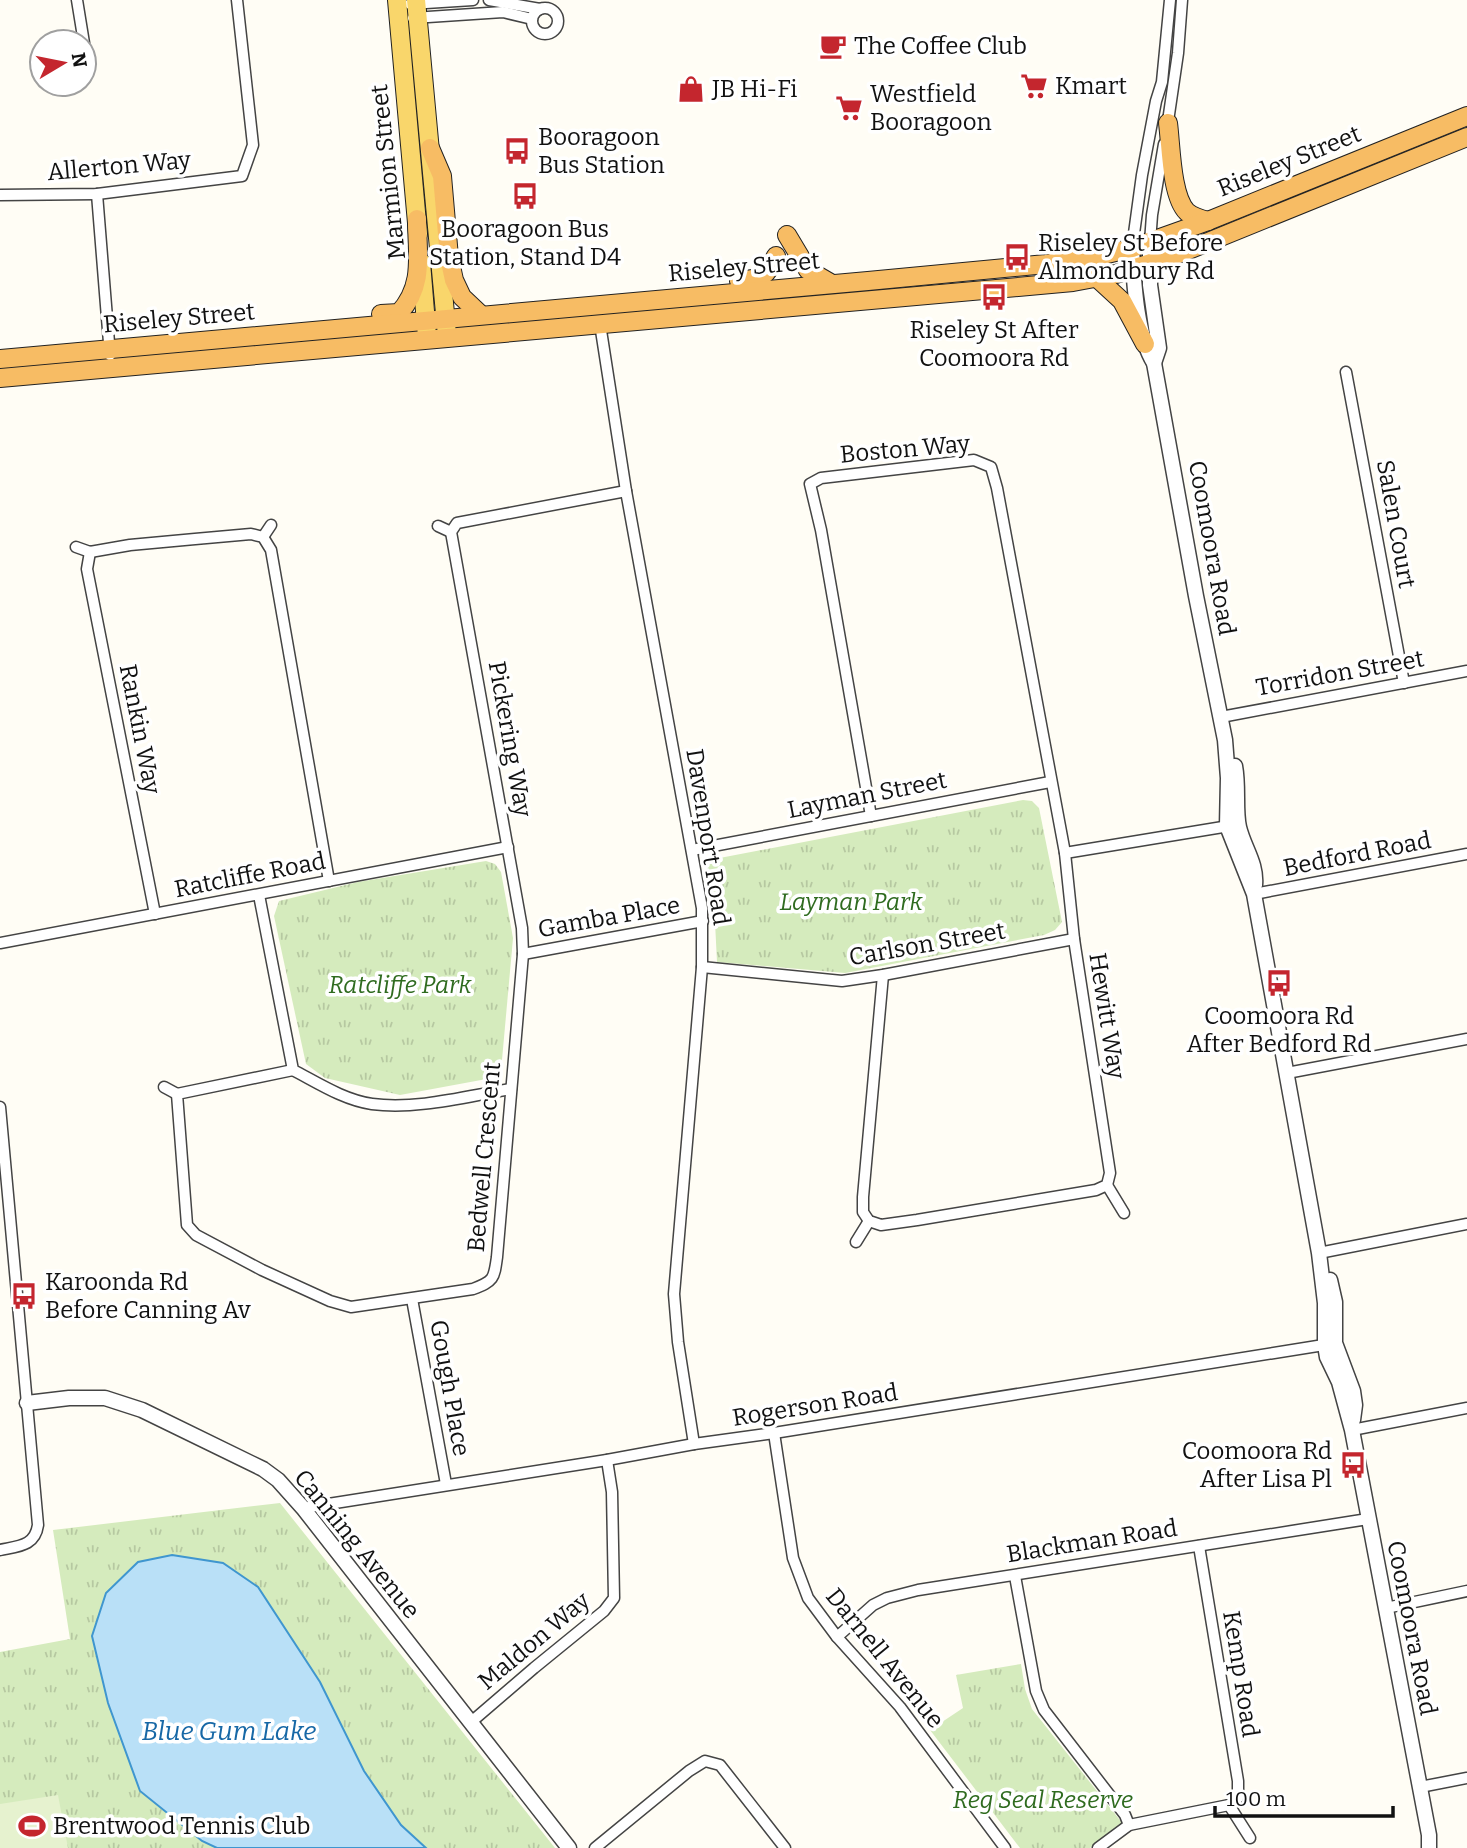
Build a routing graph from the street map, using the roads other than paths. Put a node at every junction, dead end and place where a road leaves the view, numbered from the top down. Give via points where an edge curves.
1 (77, 0) edge
2 (237, 0) edge
3 (473, 0) edge
4 (489, 0) edge
5 (1170, 0) edge
6 (1182, 0) edge
7 (416, 7) edge
8 (397, 8) edge
9 (540, 9) junction
10 (532, 19) junction
11 (82, 28) edge
12 (1467, 116) edge
13 (1168, 123) junction
14 (1467, 137) edge
15 (430, 148) junction
16 (97, 194) junction
17 (0, 195) edge
18 (417, 219) junction
19 (1208, 221) junction
20 (788, 235) dead end
21 (1150, 242) junction
22 (1132, 248) junction
23 (776, 256) dead end
24 (1141, 265) junction
25 (1097, 278) junction
26 (832, 284) junction
27 (712, 294) junction
28 (481, 315) junction
29 (445, 317) junction
30 (426, 319) junction
31 (600, 324) junction
32 (301, 331) junction
33 (447, 337) junction
34 (428, 339) junction
35 (1145, 344) junction
36 (110, 358) junction
37 (0, 359) edge
38 (1154, 363) junction
39 (1346, 372) dead end
40 (0, 378) edge
41 (626, 491) junction
42 (271, 525) dead end
43 (438, 526) dead end
44 (451, 532) junction
45 (263, 537) junction
46 (76, 547) dead end
47 (90, 552) junction
48 (1467, 671) edge
49 (1404, 683) junction
50 (1221, 717) junction
51 (1050, 782) junction
52 (871, 816) junction
53 (1233, 825) junction
54 (508, 847) junction
55 (692, 850) junction
56 (1065, 853) junction
57 (1467, 855) edge
58 (329, 881) junction
59 (1254, 894) junction
60 (260, 895) junction
61 (155, 914) junction
62 (703, 921) junction
63 (1074, 939) junction
64 (0, 943) edge
65 (523, 954) junction
66 (702, 967) junction
67 (883, 975) junction
68 (1467, 1039) edge
69 (293, 1070) junction
70 (1287, 1073) junction
71 (164, 1087) dead end
72 (511, 1088) junction
73 (177, 1094) junction
74 (0, 1107) edge
75 (1, 1122) edge
76 (1107, 1185) junction
77 (1124, 1213) dead end
78 (869, 1221) junction
79 (1467, 1224) edge
80 (856, 1242) dead end
81 (1319, 1253) junction
82 (412, 1299) junction
83 (1330, 1344) junction
84 (27, 1403) junction
85 (1467, 1408) edge
86 (1352, 1430) junction
87 (774, 1433) junction
88 (694, 1444) junction
89 (607, 1460) junction
90 (446, 1484) junction
91 (303, 1508) junction
92 (1368, 1519) junction
93 (1199, 1546) junction
94 (0, 1550) edge
95 (1015, 1576) junction
96 (1467, 1591) edge
97 (1386, 1608) junction
98 (837, 1637) junction
99 (470, 1723) junction
100 (1467, 1778) edge
101 (1420, 1787) junction
102 (1229, 1805) junction
103 (1129, 1825) junction
104 (1250, 1838) dead end
105 (1430, 1844) edge
106 (569, 1848) edge
107 (596, 1848) edge
108 (785, 1848) edge
109 (1005, 1848) edge
110 (1098, 1848) edge

1 - 11 street
2 - 16 street, Allerton Way via 253,145 242,176
3 - 7 street
4 - 9 street
5 - 22 street via 1162,82
6 - 13 street
7 - 8 street
7 - 10 street via 503,12
7 - 15 main road, Marmion Street
8 - 18 main road, Marmion Street
9 - 10 street
9 - 10 street via 555,13 556,29 540,34
12 - 19 highway, Riseley Street
13 - 19 highway via 1181,205
13 - 21 street
14 - 24 highway, Riseley Street
15 - 28 highway via 442,176 454,280 462,297
15 - 29 main road, Marmion Street
16 - 17 street, Allerton Way
16 - 36 street
18 - 30 main road, Marmion Street
18 - 32 highway via 418,276 410,301 399,313 323,319
19 - 21 highway, Riseley Street
20 - 26 highway via 808,270
21 - 22 highway, Riseley Street
21 - 24 street, Coomoora Road
22 - 24 street, Coomoora Road
22 - 26 highway, Riseley Street via 1046,264
23 - 27 highway via 764,277 726,283
24 - 25 highway, Riseley Street
24 - 35 street, Coomoora Road
24 - 38 street, Coomoora Road via 1150,285 1159,348
25 - 31 highway, Riseley Street
25 - 35 highway via 1122,301
26 - 27 highway, Riseley Street
27 - 28 highway, Riseley Street
28 - 29 highway, Riseley Street
29 - 30 highway, Riseley Street
29 - 33 main road, Marmion Street
30 - 32 highway, Riseley Street
30 - 34 main road, Marmion Street
31 - 33 highway, Riseley Street
31 - 41 street, Davenport Road
32 - 36 highway, Riseley Street
33 - 34 highway, Riseley Street
34 - 36 highway, Riseley Street
35 - 38 street, Coomoora Road
36 - 37 highway, Riseley Street
36 - 40 highway, Riseley Street
38 - 50 street, Coomoora Road
39 - 49 street, Salen Court
41 - 44 street via 457,523
41 - 55 street, Davenport Road
42 - 45 street
43 - 44 street
44 - 54 street, Pickering Way
45 - 47 street via 251,534
45 - 58 street via 271,550
46 - 47 street
47 - 61 street, Rankin Way via 87,569
48 - 49 street, Torridon Street
49 - 50 street, Torridon Street
50 - 53 street, Coomoora Road
51 - 52 street, Layman Street
51 - 52 street, Boston Way via 991,467 974,460 821,478 810,484
51 - 56 street, Boston Way
52 - 55 street, Layman Street
53 - 56 street
53 - 59 street, Coomoora Road
54 - 58 street, Ratcliffe Road
54 - 65 street, Pickering Way
55 - 62 street, Davenport Road
56 - 63 street, Hewitt Way
57 - 59 street, Bedford Road
58 - 60 street, Ratcliffe Road
59 - 70 street, Coomoora Road
60 - 61 street, Ratcliffe Road
60 - 69 street
61 - 64 street, Ratcliffe Road
62 - 65 street, Gamba Place
62 - 66 street, Davenport Road
63 - 67 street, Carlson Street
63 - 76 street, Hewitt Way via 1110,1173
65 - 72 street, Bedwell Crescent
66 - 67 street, Carlson Street via 842,981
66 - 88 street, Davenport Road via 674,1294
67 - 78 street via 863,1197 863,1212
68 - 70 street
69 - 72 street via 371,1104 418,1103
69 - 73 street
70 - 81 street, Coomoora Road
71 - 73 street
72 - 82 street, Bedwell Crescent via 494,1277 473,1289
73 - 82 street, Bedwell Crescent via 187,1225 196,1235 330,1301 351,1307
74 - 75 street
75 - 84 street
76 - 77 street
76 - 78 street via 917,1220 881,1225
78 - 80 street
79 - 81 street
81 - 83 street, Coomoora Road via 1335,1302
82 - 90 street, Gough Place
83 - 86 street, Coomoora Road via 1353,1391
83 - 87 street, Rogerson Road
84 - 91 street, Canning Avenue via 105,1398 142,1410 263,1469
84 - 94 street via 37,1534 30,1542
85 - 86 street
86 - 92 street, Coomoora Road
87 - 88 street, Rogerson Road
87 - 98 street, Darnell Avenue via 793,1558 808,1598
88 - 89 street, Rogerson Road
89 - 90 street, Rogerson Road
89 - 99 street, Maldon Way via 614,1598
90 - 91 street, Rogerson Road
91 - 99 street, Canning Avenue
92 - 93 street, Blackman Road
92 - 97 street, Coomoora Road
93 - 95 street, Blackman Road
93 - 102 street, Kemp Road via 1238,1781 1238,1798
95 - 98 street, Blackman Road via 887,1598
95 - 103 street via 1035,1691 1044,1710
96 - 97 street
97 - 101 street, Coomoora Road
98 - 109 street, Darnell Avenue via 900,1707
99 - 106 street, Canning Avenue
100 - 101 street
101 - 105 street, Coomoora Road
102 - 103 street
102 - 104 street
103 - 110 street
107 - 108 street via 705,1761 720,1765

